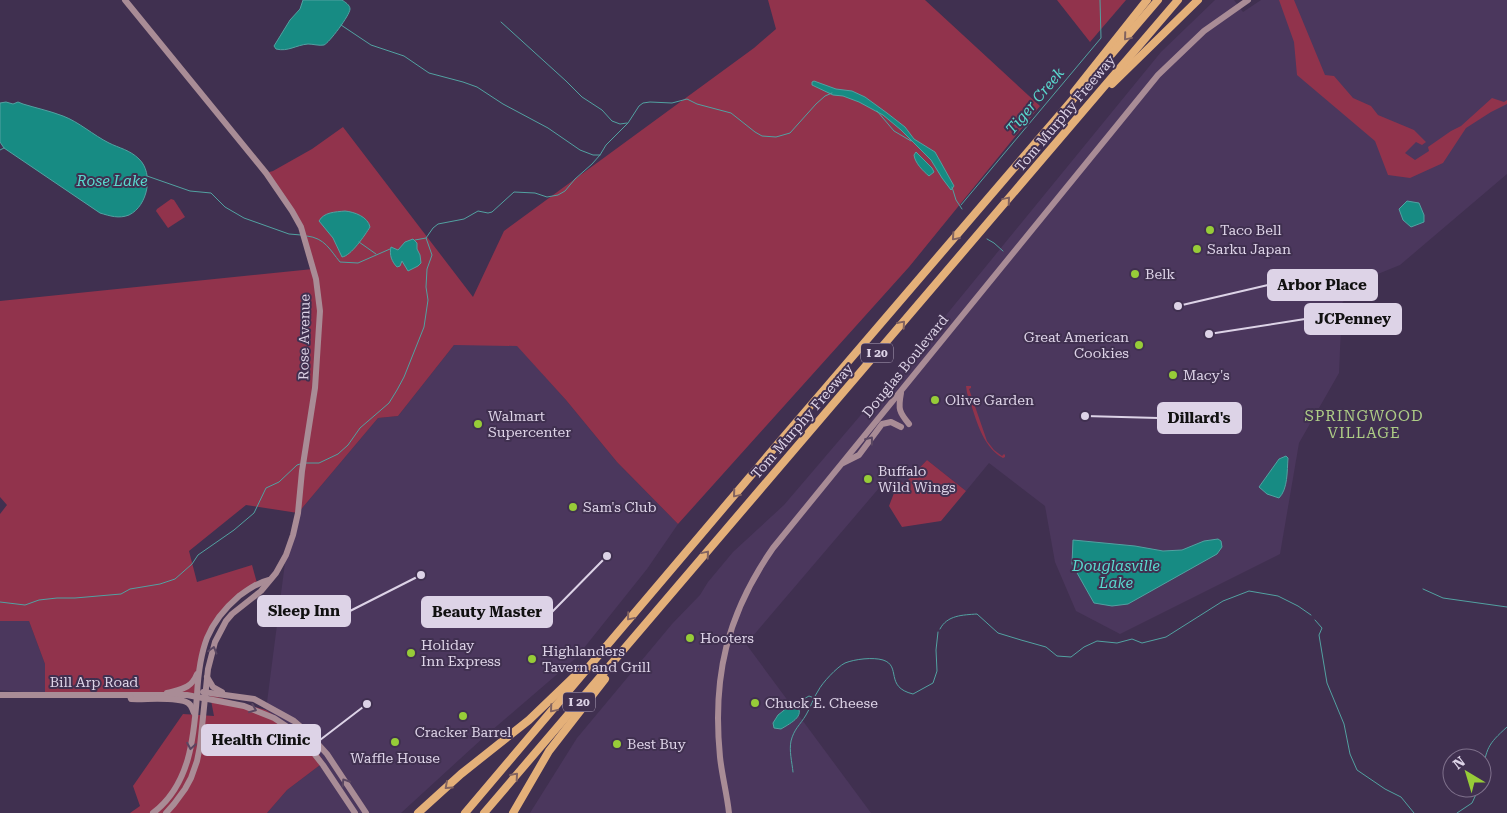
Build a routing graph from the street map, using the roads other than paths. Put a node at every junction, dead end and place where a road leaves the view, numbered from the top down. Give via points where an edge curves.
1 (125, 0) edge
2 (1147, 0) edge
3 (1158, 0) edge
4 (1178, 0) edge
5 (1198, 0) edge
6 (1248, 0) edge
7 (1080, 115) junction
8 (1010, 174) junction
9 (901, 392) junction
10 (909, 424) dead end
11 (901, 427) dead end
12 (840, 465) junction
13 (270, 579) junction
14 (674, 591) junction
15 (607, 645) junction
16 (200, 668) junction
17 (207, 677) junction
18 (0, 694) edge
19 (205, 694) junction
20 (129, 695) junction
21 (162, 695) junction
22 (197, 695) junction
23 (230, 695) junction
24 (220, 701) junction
25 (204, 714) junction
26 (195, 715) junction
27 (153, 813) edge
28 (166, 813) edge
29 (355, 813) edge
30 (366, 813) edge
31 (418, 813) edge
32 (465, 813) edge
33 (484, 813) edge
34 (513, 813) edge
35 (729, 813) edge

1 - 13 main road, Rose Avenue via 266,173 300,227 316,279 320,310 315,388 298,513 286,555
2 - 8 highway
3 -> 8 highway, Tom Murphy Freeway / I 20
4 - 7 highway, Tom Murphy Freeway / I 20
5 - 7 highway
6 - 9 main road, Douglas Boulevard via 1204,31 1158,75
14 -> 7 highway, Tom Murphy Freeway / I 20
8 -> 15 highway, Tom Murphy Freeway / I 20
9 - 10 main road via 899,407
9 - 12 main road, Douglas Boulevard
12 -> 11 main road via 859,454 882,424 891,422
12 - 35 main road, Douglas Boulevard via 772,548 745,594 730,632 720,676 718,706
13 - 16 main road, Rose Avenue via 257,583 219,616 207,638
17 -> 13 main road, Rose Avenue via 210,656 226,622
33 -> 14 highway, Tom Murphy Freeway / I 20
14 - 34 highway via 549,751
15 -> 31 highway via 529,720
15 -> 32 highway, Tom Murphy Freeway / I 20
16 - 21 main road via 190,686
16 - 22 main road, Rose Avenue
17 - 19 main road, Rose Avenue
17 - 23 main road via 213,687
18 - 20 main road, Bill Arp Road
19 - 22 main road, Bill Arp Road
19 - 23 main road, Bill Arp Road
19 - 24 main road, Bill Arp Road
19 - 25 main road, Rose Avenue
20 - 21 main road, Bill Arp Road
20 - 26 main road via 131,699 187,702
21 - 22 main road, Bill Arp Road via 193,692
22 - 26 main road, Rose Avenue
30 -> 23 main road, Bill Arp Road via 327,754 300,727 254,699
24 - 25 main road via 208,707
24 -> 29 main road, Bill Arp Road via 274,718 292,730 318,757
25 - 28 main road, Rose Avenue via 191,778
26 -> 27 main road, Rose Avenue via 192,744 183,774 167,799

